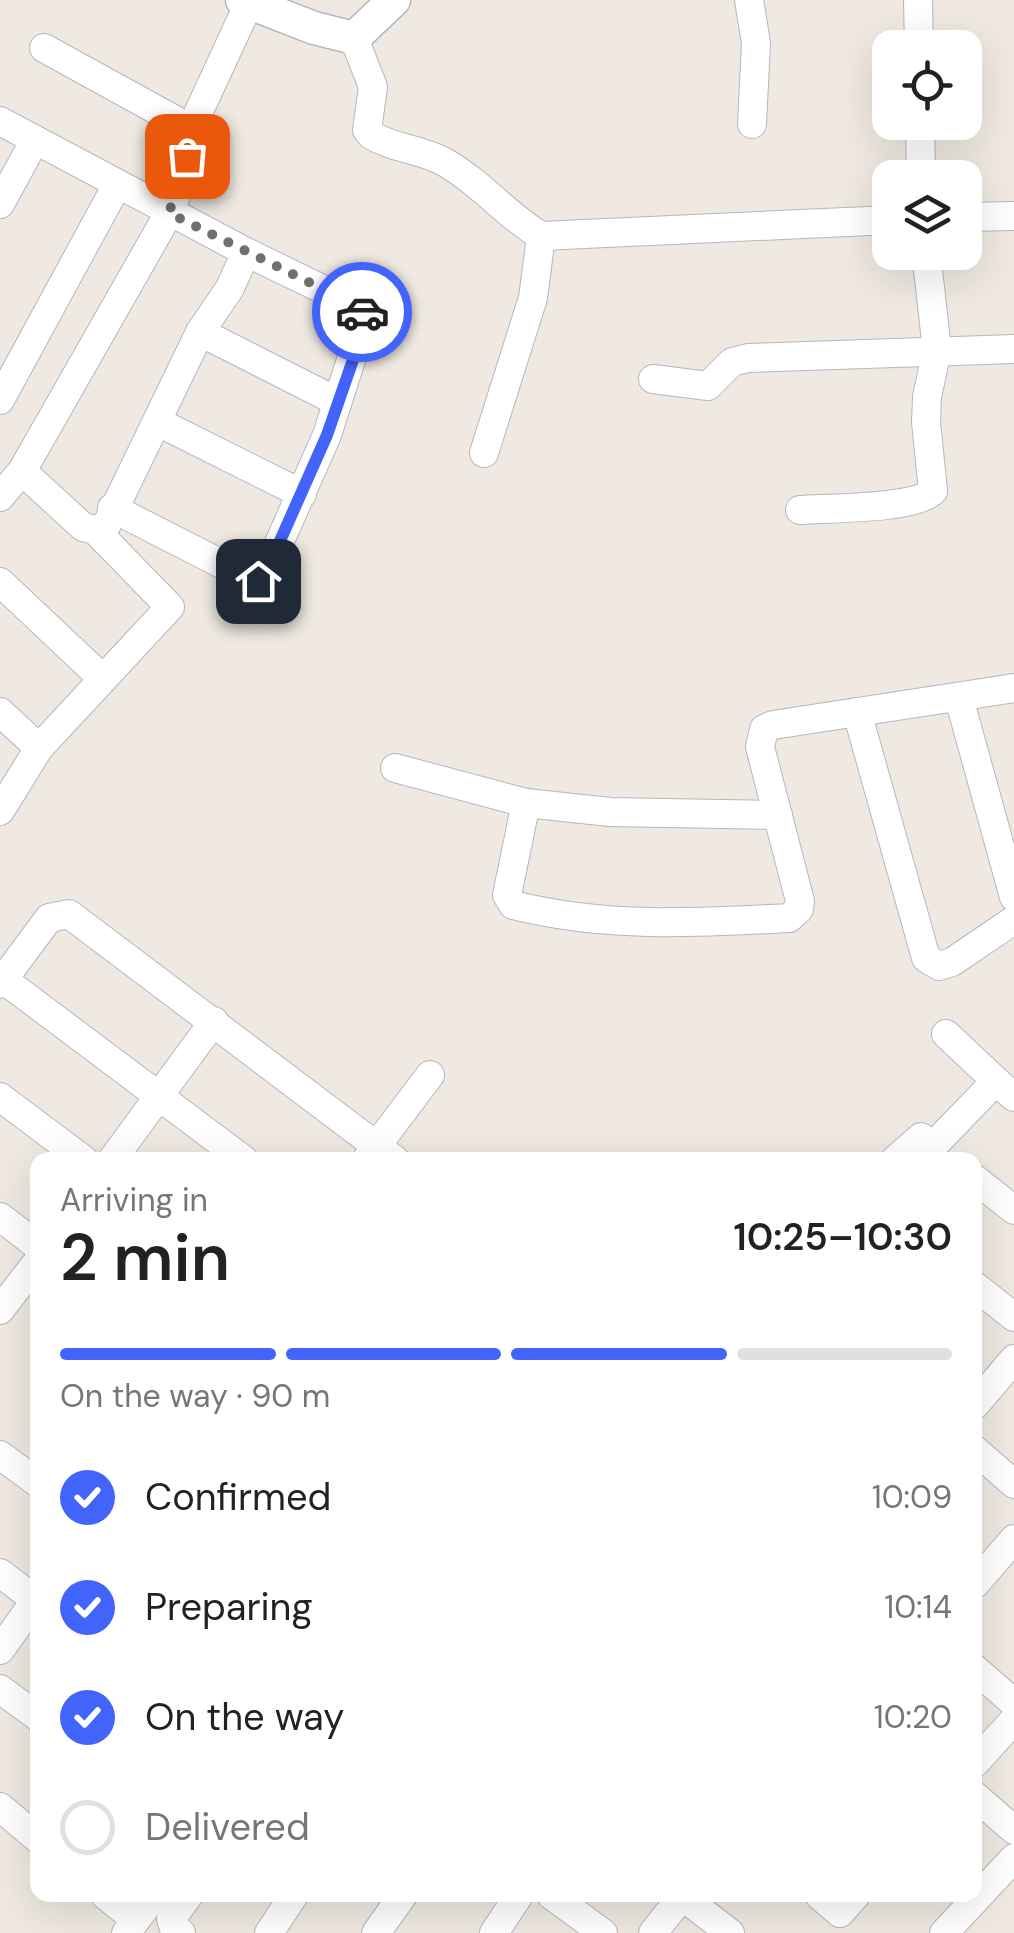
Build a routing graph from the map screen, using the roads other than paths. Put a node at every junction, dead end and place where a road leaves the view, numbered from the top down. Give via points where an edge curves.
1 (394, 0) edge
2 (748, 0) edge
3 (918, 0) edge
4 (246, 2) edge
5 (919, 30) edge
6 (354, 38) junction
7 (44, 48) dead end
8 (0, 121) edge
9 (752, 124) dead end
10 (193, 130) junction
11 (36, 140) junction
12 (117, 185) junction
13 (0, 204) edge
14 (169, 213) junction
15 (1014, 216) edge
16 (982, 217) edge
17 (872, 221) edge
18 (542, 236) junction
19 (246, 252) junction
20 (928, 270) edge
21 (200, 332) junction
22 (1014, 349) edge
23 (937, 350) junction
24 (653, 379) dead end
25 (0, 400) edge
26 (336, 400) junction
27 (158, 422) junction
28 (484, 454) dead end
29 (22, 471) junction
30 (302, 494) junction
31 (0, 498) edge
32 (800, 510) dead end
33 (104, 519) junction
34 (0, 582) edge
35 (102, 680) junction
36 (1014, 688) edge
37 (959, 698) junction
38 (0, 712) edge
39 (857, 712) junction
40 (39, 748) junction
41 (395, 768) dead end
42 (526, 803) junction
43 (0, 811) edge
44 (778, 815) junction
45 (1014, 897) edge
46 (1014, 920) edge
47 (1, 980) edge
48 (214, 1021) junction
49 (946, 1034) dead end
50 (430, 1075) dead end
51 (1005, 1089) edge
52 (159, 1096) junction
53 (0, 1097) edge
54 (73, 1152) edge
55 (118, 1152) edge
56 (233, 1152) edge
57 (374, 1152) edge
58 (382, 1152) edge
59 (904, 1152) edge
60 (941, 1152) edge
61 (943, 1152) edge
62 (982, 1185) edge
63 (1014, 1210) edge
64 (0, 1217) edge
65 (30, 1240) edge
66 (30, 1271) edge
67 (982, 1292) edge
68 (0, 1310) edge
69 (1014, 1317) edge
70 (1014, 1359) edge
71 (982, 1397) edge
72 (0, 1455) edge
73 (982, 1456) edge
74 (30, 1478) edge
75 (1014, 1484) edge
76 (1014, 1539) edge
77 (0, 1573) edge
78 (982, 1576) edge
79 (30, 1595) edge
80 (30, 1609) edge
81 (0, 1650) edge
82 (982, 1675) edge
83 (0, 1689) edge
84 (1014, 1702) edge
85 (30, 1712) edge
86 (1014, 1720) edge
87 (982, 1755) edge
88 (982, 1802) edge
89 (0, 1807) edge
90 (1014, 1830) edge
91 (30, 1831) edge
92 (1014, 1858) edge
93 (982, 1892) edge
94 (111, 1902) edge
95 (149, 1902) edge
96 (184, 1902) edge
97 (289, 1902) edge
98 (398, 1902) edge
99 (514, 1902) edge
100 (569, 1902) edge
101 (678, 1902) edge
102 (691, 1902) edge
103 (973, 1902) edge
104 (131, 1927) edge
105 (180, 1933) edge
106 (268, 1933) edge
107 (376, 1933) edge
108 (494, 1933) edge
109 (602, 1933) edge
110 (653, 1933) edge
111 (730, 1933) edge
112 (944, 1933) edge

1 - 6 street
2 - 9 street via 756,43
3 - 5 street
4 - 6 street
4 - 10 street
6 - 18 street via 372,78 371,136 447,164
7 - 10 street
8 - 11 street
10 - 14 street
11 - 12 street
11 - 13 street
12 - 14 street
12 - 25 street
14 - 19 street
14 - 29 street
15 - 16 street
17 - 18 street
18 - 28 street via 533,298
19 - 21 street
19 - 26 street via 357,306 365,316
20 - 23 street
21 - 26 street
21 - 27 street
22 - 23 street
23 - 24 street via 748,358 732,362 708,386
23 - 32 street via 926,422 933,491 902,504
26 - 30 street
27 - 30 street
27 - 33 street
29 - 31 street
29 - 33 street via 78,524
30 - 33 street via 258,581
33 - 35 street via 170,607
34 - 35 street
35 - 40 street
36 - 37 street
37 - 39 street
37 - 45 street
38 - 40 street
39 - 44 street via 764,729 760,747
39 - 46 street via 926,958 939,966 952,962
40 - 43 street
41 - 42 street
42 - 44 street
42 - 44 street via 507,895 513,905 610,922 793,916 800,904
47 - 48 street via 49,918 69,914
47 - 52 street
48 - 52 street
48 - 57 street
49 - 51 street
50 - 58 street
51 - 61 street
52 - 55 street
52 - 56 street
53 - 54 street
59 - 60 street via 921,1137
62 - 63 street
64 - 65 street
66 - 68 street
67 - 69 street
70 - 71 street
72 - 74 street
73 - 75 street
76 - 78 street
77 - 79 street
80 - 81 street
82 - 84 street
83 - 85 street
86 - 87 street
88 - 90 street
89 - 91 street
92 - 93 street
94 - 104 street
95 - 104 street
96 - 105 street via 172,1919
97 - 106 street
98 - 107 street
99 - 108 street
100 - 109 street
101 - 110 street
102 - 111 street
103 - 112 street

